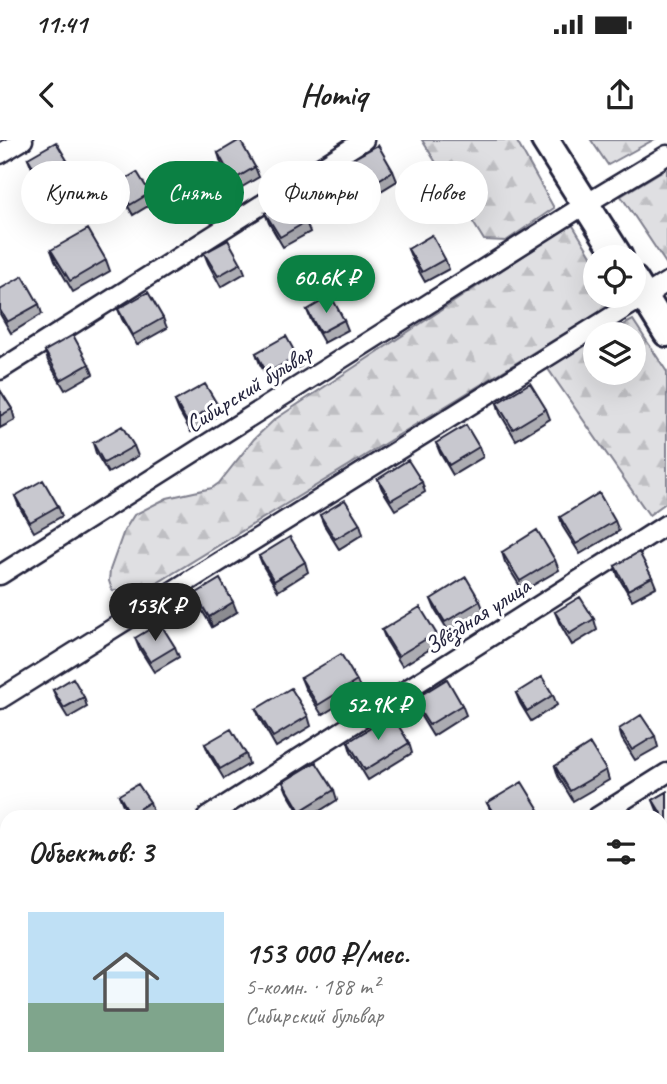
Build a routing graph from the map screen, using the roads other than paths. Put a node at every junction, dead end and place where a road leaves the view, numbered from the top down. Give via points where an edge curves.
1 (23, 140) edge
2 (364, 140) edge
3 (545, 140) edge
4 (0, 154) edge
5 (667, 155) edge
6 (586, 204) junction
7 (612, 245) edge
8 (667, 282) edge
9 (646, 286) edge
10 (646, 299) edge
11 (608, 308) edge
12 (667, 333) edge
13 (0, 370) edge
14 (667, 524) edge
15 (0, 575) edge
16 (0, 699) edge
17 (667, 773) edge
18 (218, 810) edge
19 (608, 810) edge

1 - 4 street
2 - 13 street
3 - 6 street
5 - 6 street, Сибирский бульвар
6 - 7 street
6 - 15 street, Сибирский бульвар
8 - 9 street
10 - 12 street
11 - 16 street
14 - 18 street, Звёздная улица
17 - 19 street

